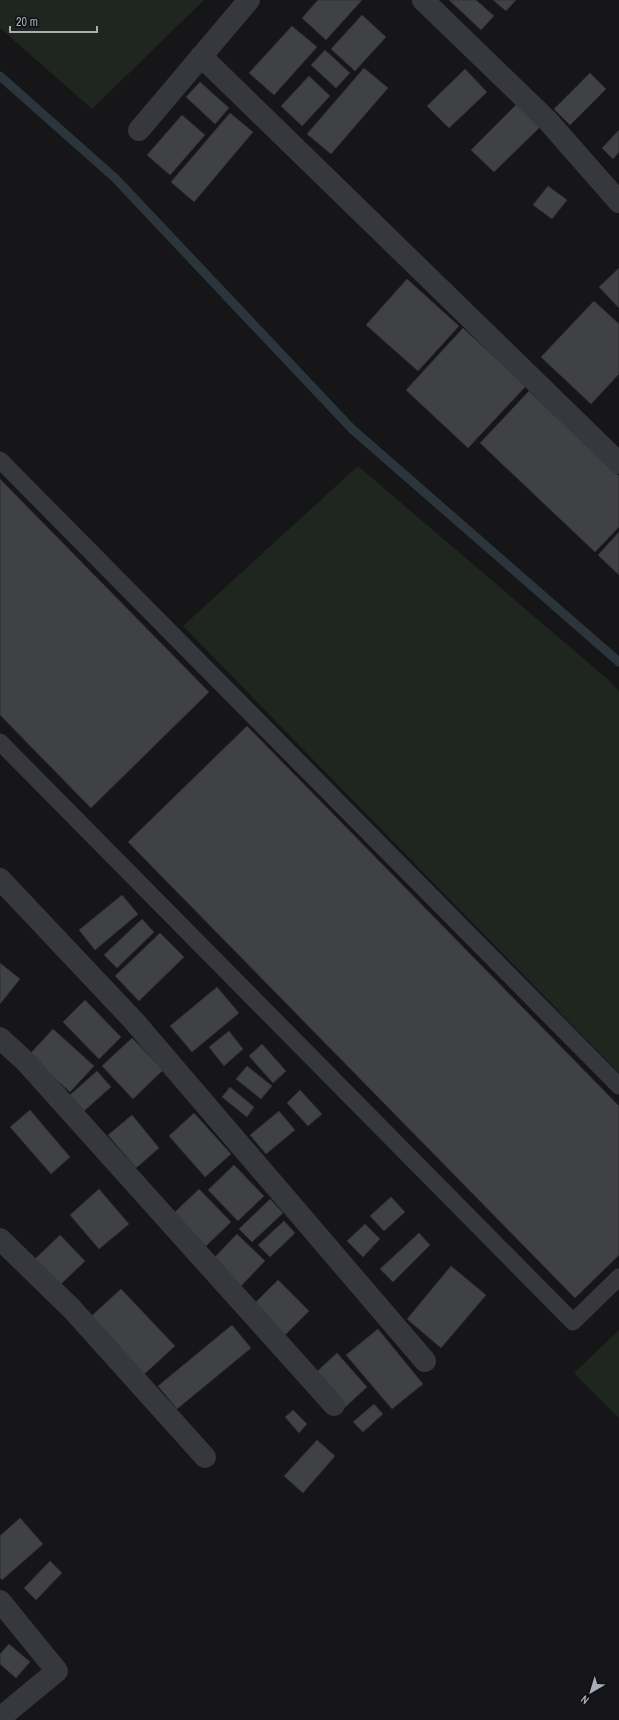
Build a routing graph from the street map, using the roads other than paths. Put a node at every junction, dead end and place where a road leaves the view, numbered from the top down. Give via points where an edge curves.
1 (249, 0) edge
2 (423, 0) edge
3 (201, 56) junction
4 (139, 130) dead end
5 (619, 202) edge
6 (0, 460) edge
7 (619, 463) edge
8 (0, 742) edge
9 (0, 879) edge
10 (0, 1038) edge
11 (619, 1086) edge
12 (0, 1239) edge
13 (619, 1277) edge
14 (425, 1361) dead end
15 (334, 1405) dead end
16 (205, 1457) dead end
17 (0, 1601) edge
18 (0, 1718) edge

1 - 3 street
2 - 5 street via 548,121
3 - 4 street
3 - 7 street
6 - 11 lane
8 - 13 lane via 574,1322
9 - 14 street via 134,1021
10 - 15 street via 26,1062
12 - 16 street via 72,1309
17 - 18 street via 57,1671

